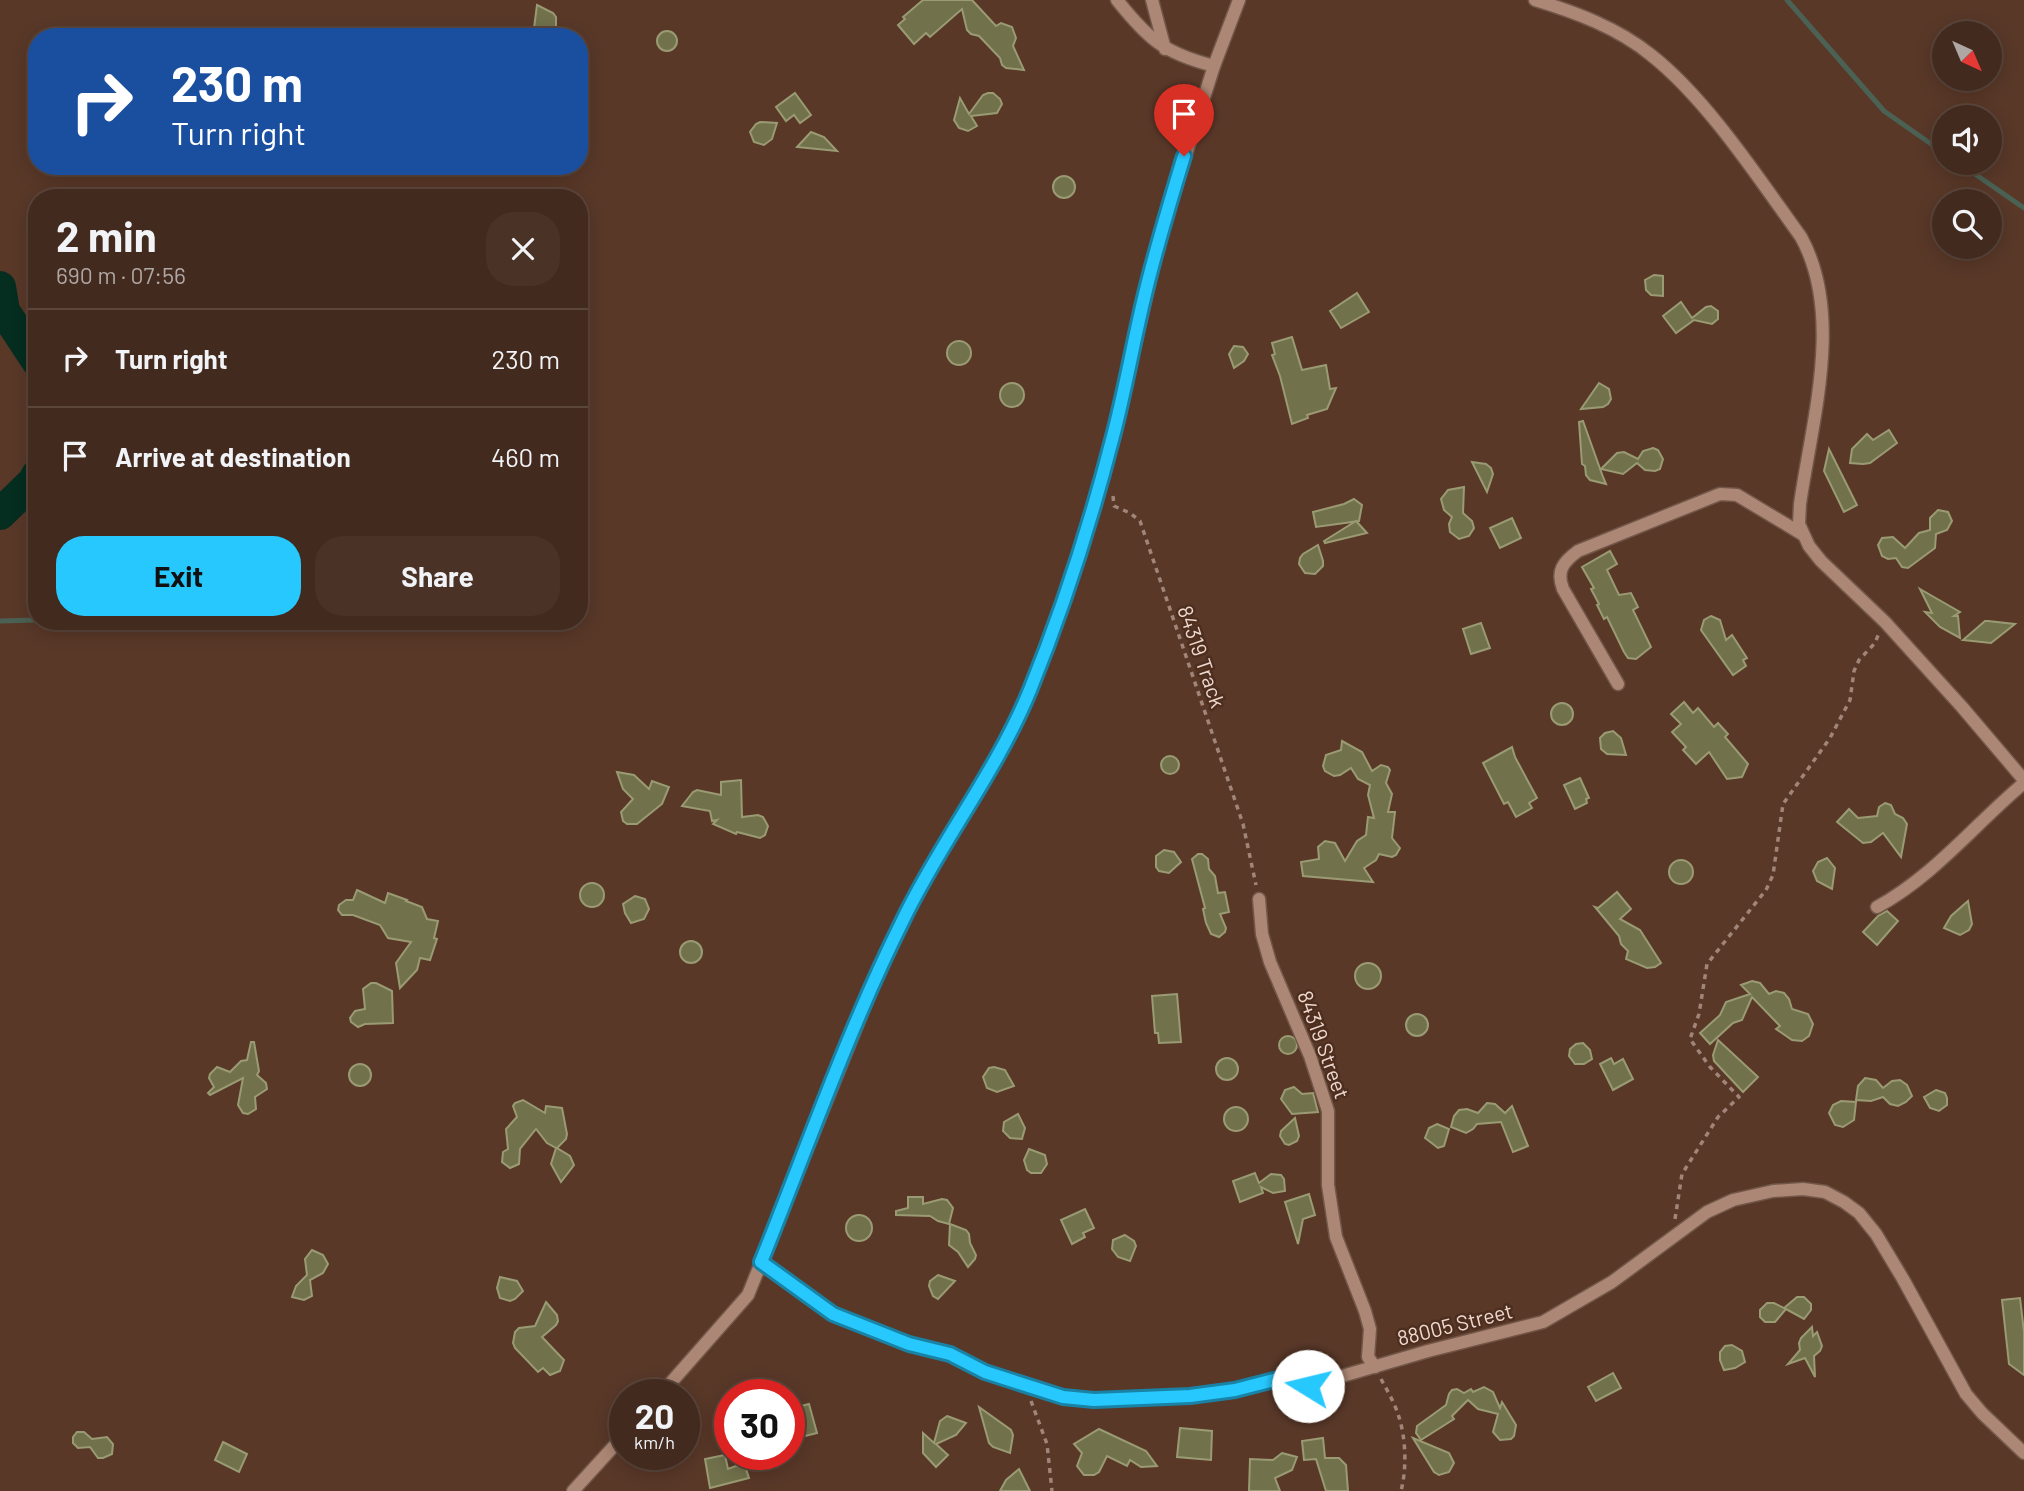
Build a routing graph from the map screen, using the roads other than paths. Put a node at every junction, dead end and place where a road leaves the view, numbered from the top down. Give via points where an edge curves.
1 (1117, 0) edge
2 (1152, 0) edge
3 (1239, 0) edge
4 (1535, 0) edge
5 (1165, 49) junction
6 (1214, 66) junction
7 (1802, 534) junction
8 (1618, 684) dead end
9 (2024, 782) edge
10 (1259, 899) road end
11 (1877, 907) dead end
12 (761, 1262) junction
13 (1375, 1367) junction
14 (674, 1379) edge
15 (609, 1452) edge
16 (2024, 1453) edge
17 (573, 1491) edge

1 - 5 street
2 - 5 street
3 - 6 street
4 - 7 street via 1603,26 1667,69 1740,153 1812,257 1821,294 1822,350 1800,504
5 - 6 street
6 - 12 street via 1161,233 1091,517 1029,691 1004,746 903,919
7 - 8 street via 1729,493 1568,558 1560,571 1563,589
7 - 9 street via 1821,561 1885,622
9 - 11 street via 1922,877
10 - 13 street, 84319 Street via 1270,962 1328,1111 1328,1185 1336,1237 1365,1311 1370,1329 1368,1357
12 - 13 street, 88005 Street via 833,1314 1063,1397 1190,1396 1278,1379 1308,1386
12 - 14 street via 748,1295
13 - 16 street, 88005 Street via 1543,1322 1612,1282 1715,1208 1773,1191 1803,1189 1825,1192 1859,1213 1876,1234 1966,1394
15 - 17 street

